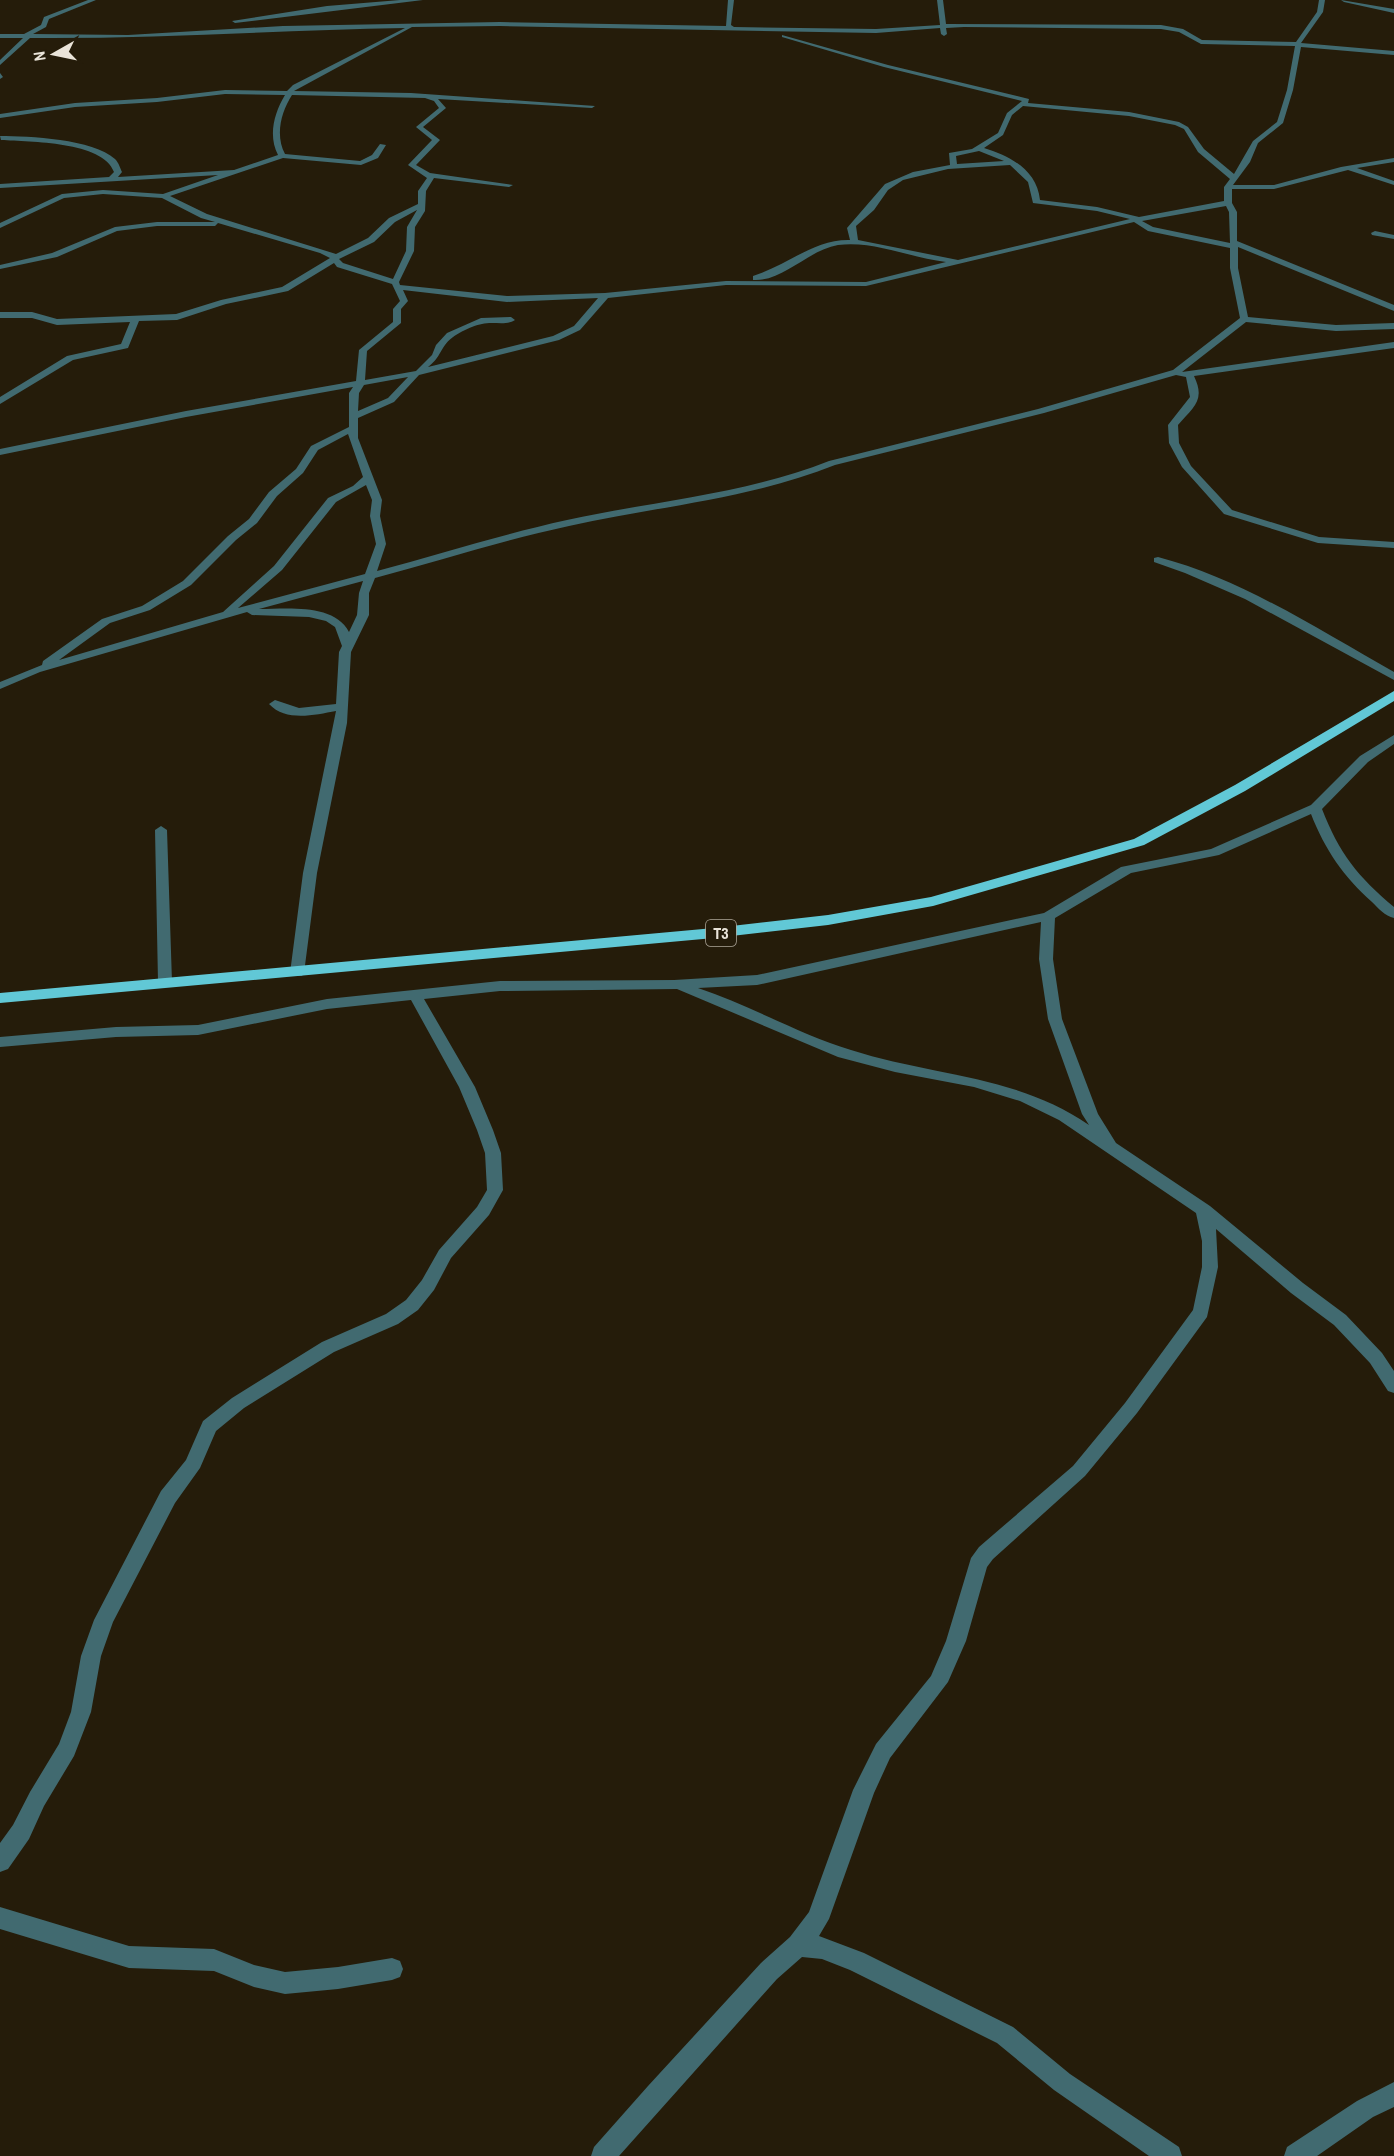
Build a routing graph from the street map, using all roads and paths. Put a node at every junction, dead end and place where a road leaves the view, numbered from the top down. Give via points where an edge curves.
1 (93, 0) edge
2 (420, 0) edge
3 (731, 0) edge
4 (940, 0) edge
5 (1322, 0) edge
6 (1344, 0) edge
7 (1362, 2) edge
8 (1394, 11) edge
9 (412, 26) junction
10 (942, 26) junction
11 (734, 30) junction
12 (760, 31) junction
13 (180, 33) junction
14 (944, 34) dead end
15 (0, 36) edge
16 (28, 36) junction
17 (1298, 45) junction
18 (1394, 53) edge
19 (0, 63) edge
20 (288, 92) junction
21 (426, 96) junction
22 (1022, 104) junction
23 (592, 106) dead end
24 (0, 116) edge
25 (1, 138) edge
26 (382, 145) dead end
27 (978, 148) junction
28 (282, 156) junction
29 (1394, 160) edge
30 (1012, 163) junction
31 (954, 166) junction
32 (1348, 168) junction
33 (236, 172) junction
34 (431, 175) junction
35 (111, 180) junction
36 (1230, 182) junction
37 (1394, 183) edge
38 (509, 185) dead end
39 (0, 186) edge
40 (164, 196) junction
41 (1228, 202) junction
42 (421, 205) junction
43 (1139, 220) junction
44 (227, 224) junction
45 (0, 226) edge
46 (1375, 234) dead end
47 (1394, 237) edge
48 (855, 242) junction
49 (1233, 248) junction
50 (1264, 255) junction
51 (335, 259) junction
52 (966, 262) junction
53 (0, 267) edge
54 (735, 283) junction
55 (397, 285) junction
56 (605, 296) junction
57 (1394, 308) edge
58 (0, 315) edge
59 (136, 318) junction
60 (1244, 319) junction
61 (511, 321) dead end
62 (1394, 326) edge
63 (1394, 345) edge
64 (416, 373) junction
65 (1189, 374) junction
66 (1159, 378) junction
67 (360, 384) junction
68 (330, 388) junction
69 (353, 397) junction
70 (0, 401) edge
71 (354, 422) junction
72 (0, 453) edge
73 (367, 478) junction
74 (1394, 545) edge
75 (1158, 560) dead end
76 (368, 578) junction
77 (229, 614) junction
78 (347, 645) junction
79 (36, 670) junction
80 (1394, 677) edge
81 (0, 686) edge
82 (1394, 695) edge
83 (275, 704) dead end
84 (343, 706) junction
85 (1394, 739) edge
86 (1315, 808) junction
87 (161, 830) dead end
88 (1394, 914) edge
89 (1048, 916) junction
90 (297, 973) junction
91 (165, 982) junction
92 (674, 985) junction
93 (416, 995) junction
94 (0, 998) edge
95 (0, 1041) edge
96 (1110, 1147) junction
97 (1204, 1210) junction
98 (1394, 1386) edge
99 (0, 1862) edge
100 (0, 1918) edge
101 (798, 1945) junction
102 (392, 1969) dead end
103 (1394, 2094) edge
104 (603, 2156) edge
105 (1170, 2156) edge
106 (1296, 2156) edge

1 - 16 street via 46,18 44,26
2 - 13 street via 253,19
3 - 11 street via 728,25
4 - 10 street
5 - 17 street via 1320,12
6 - 7 street
7 - 8 street
9 - 11 street via 613,24
9 - 13 street
9 - 20 street
10 - 12 street via 876,32
10 - 14 street
10 - 17 street via 1161,27 1181,30 1201,42
11 - 12 street
12 - 22 street via 1027,100
13 - 16 street
15 - 16 street
16 - 19 street
17 - 18 street
17 - 36 street via 1280,123 1255,142
20 - 21 street
20 - 24 street via 206,93
20 - 28 street via 276,138
21 - 23 street
21 - 34 street via 441,104 443,111 418,127 436,140 412,166
22 - 27 street via 1009,114 1001,134
22 - 36 street via 1129,114 1177,123 1186,128
25 - 35 street via 92,149 117,165 118,172
26 - 28 street via 375,156 361,163
27 - 30 street
27 - 31 street via 952,155
28 - 33 street
29 - 32 street
30 - 31 street
30 - 43 street via 1030,180 1036,201 1097,209
31 - 48 street via 912,174 889,186 851,228
32 - 36 street via 1274,187
32 - 37 street
33 - 35 street
33 - 40 street
34 - 38 street
34 - 42 street via 422,191
35 - 39 street
36 - 41 street
40 - 44 street
40 - 45 street via 121,192 72,194
41 - 43 street
41 - 49 street via 1233,212
42 - 51 street via 392,220 371,240
42 - 55 street
43 - 49 street via 1151,229
43 - 52 street
44 - 51 street via 318,249
44 - 53 street via 129,226 54,255
46 - 47 street
48 - 52 street
48 - 54 street via 818,247 776,272
49 - 50 street
49 - 50 street
49 - 60 street
50 - 57 street
51 - 55 street via 343,266
51 - 59 street via 276,292 224,302 186,316
52 - 54 street via 866,284
54 - 56 street
55 - 56 street via 448,295 500,299
55 - 67 street via 404,301 398,309 397,323 363,350
56 - 64 street via 569,334
58 - 59 street via 32,315 57,322
59 - 70 street via 125,346 70,358
60 - 62 street via 1336,328
60 - 66 street via 1226,330 1190,364
61 - 64 street via 481,321 450,335 436,356
63 - 65 street
64 - 67 street
64 - 71 street via 391,400
65 - 66 street
65 - 74 street via 1196,396 1173,425 1174,443 1187,467 1228,512 1318,540
66 - 76 street via 832,463 804,474 567,524
67 - 68 street
67 - 69 street
68 - 69 street
68 - 72 street via 166,417
69 - 71 street
71 - 73 street via 353,438
71 - 79 street via 314,448 300,471 273,494 253,522 187,583 146,608 106,621
73 - 76 street via 377,500 375,516 381,544
73 - 77 street via 357,488 332,500 278,568
75 - 80 street via 1197,572
76 - 77 street
76 - 78 street via 363,615
77 - 78 street via 329,618 339,625
77 - 79 street
78 - 84 street
79 - 81 street
82 - 90 highway, T3 via 1240,788 1139,842 933,901 828,920
83 - 84 street via 296,712
84 - 90 street via 310,873
85 - 86 street via 1364,759
86 - 88 street via 1337,859
86 - 89 street via 1239,844 1192,858 1126,870
87 - 91 street
89 - 92 street via 757,980
89 - 96 street via 1046,959 1054,1018 1090,1114
90 - 91 highway, T3
91 - 94 highway, T3
92 - 93 street via 500,986
92 - 96 street via 752,1012 843,1053 1022,1096 1051,1108
93 - 95 street via 327,1004 198,1030
93 - 99 street via 467,1087 485,1130 493,1153 495,1190 483,1211 445,1254 412,1305 392,1319 328,1347 238,1403 209,1426 194,1463 168,1497 104,1620 91,1656 81,1712 67,1749
96 - 97 street
97 - 98 street via 1340,1320 1376,1358
97 - 101 street via 1210,1268 1201,1312 1079,1471 978,1564 956,1641 938,1682 883,1751 864,1790 818,1919
100 - 102 street via 129,1957 208,1959 285,1983
101 - 104 street via 753,1988
101 - 105 street via 822,1948 856,1961 1005,2035 1062,2082
103 - 106 street

